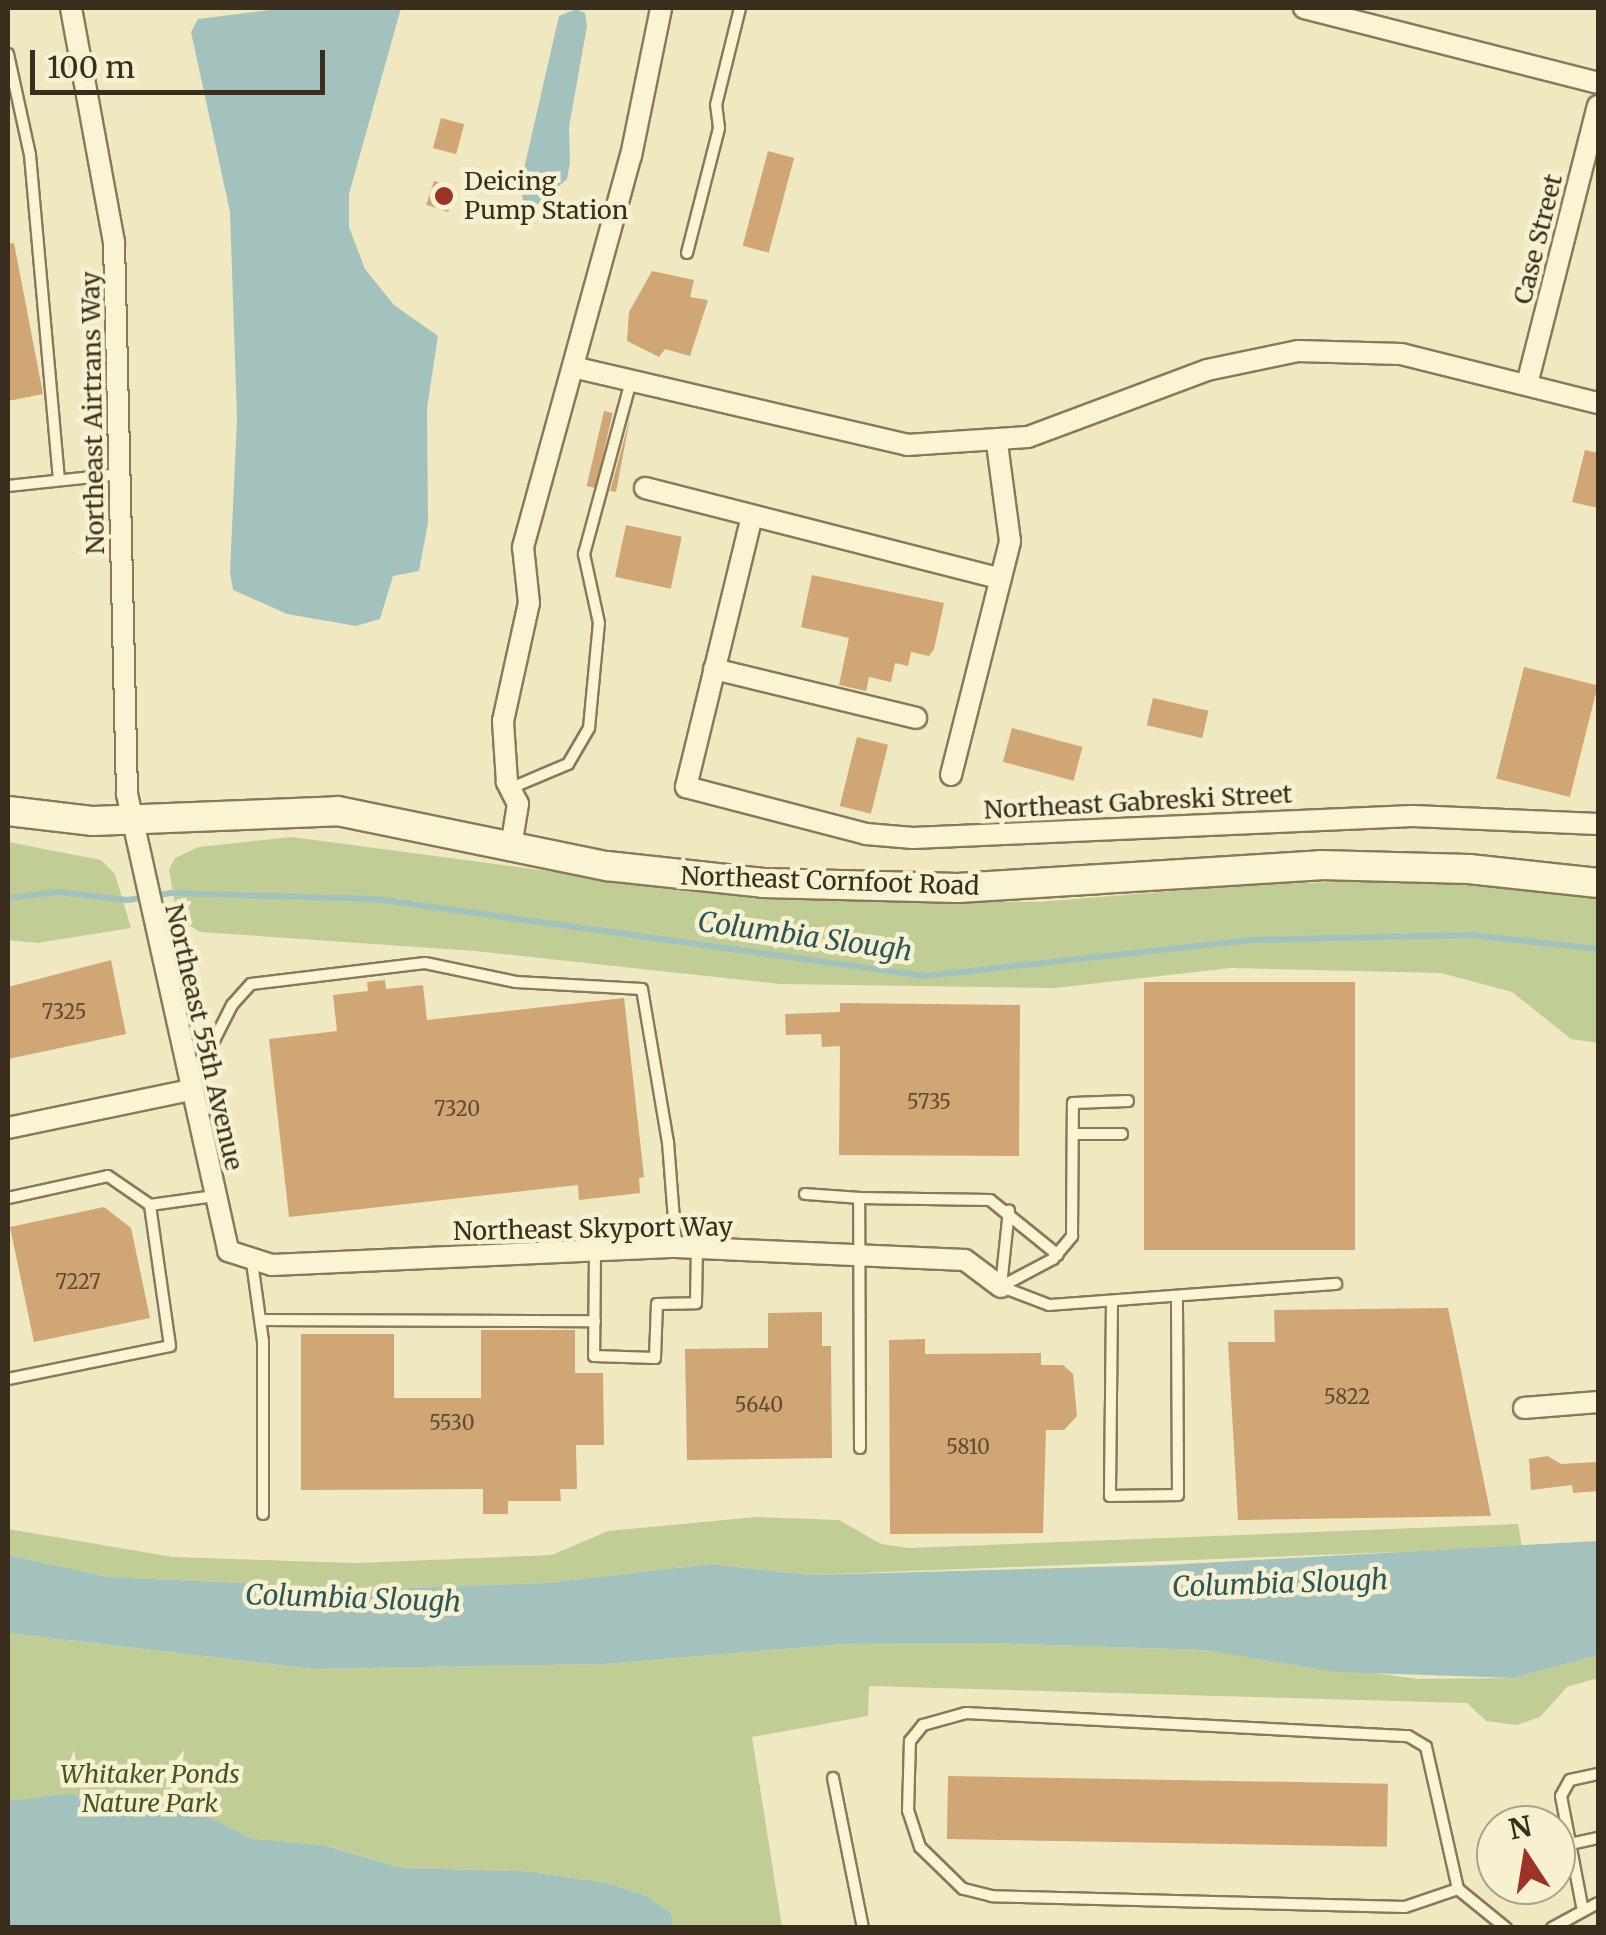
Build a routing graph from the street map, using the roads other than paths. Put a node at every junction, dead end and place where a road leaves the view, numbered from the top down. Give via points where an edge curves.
1 (71, 8) edge
2 (661, 8) edge
3 (740, 8) edge
4 (1304, 8) edge
5 (8, 54) edge
6 (1598, 84) edge
7 (1598, 106) edge
8 (687, 253) dead end
9 (577, 368) junction
10 (631, 381) junction
11 (1527, 384) junction
12 (1598, 403) edge
13 (997, 443) junction
14 (120, 474) junction
15 (59, 477) junction
16 (8, 486) edge
17 (645, 488) dead end
18 (752, 516) junction
19 (1001, 579) junction
20 (714, 669) junction
21 (916, 718) dead end
22 (951, 775) dead end
23 (510, 788) junction
24 (8, 810) edge
25 (131, 820) junction
26 (1598, 824) edge
27 (511, 847) junction
28 (1598, 883) edge
29 (190, 1090) junction
30 (1128, 1102) dead end
31 (8, 1128) edge
32 (1074, 1134) junction
33 (1122, 1134) dead end
34 (805, 1194) dead end
35 (214, 1196) junction
36 (8, 1198) edge
37 (859, 1198) junction
38 (150, 1205) junction
39 (1009, 1210) junction
40 (686, 1247) junction
41 (595, 1250) junction
42 (858, 1255) junction
43 (1058, 1255) junction
44 (245, 1260) junction
45 (1336, 1284) dead end
46 (1001, 1287) junction
47 (1176, 1296) junction
48 (1112, 1301) junction
49 (262, 1320) junction
50 (595, 1320) junction
51 (8, 1378) edge
52 (1598, 1402) edge
53 (1524, 1408) dead end
54 (860, 1448) dead end
55 (263, 1514) dead end
56 (1598, 1774) edge
57 (833, 1778) dead end
58 (1567, 1805) edge
59 (1576, 1875) edge
60 (1458, 1890) junction
61 (1598, 1903) edge
62 (1582, 1906) junction
63 (863, 1928) edge
64 (1506, 1928) edge
65 (1552, 1928) edge

1 - 14 street, Northeast Airtrans Way via 114,242
2 - 9 street via 642,116
3 - 8 lane via 716,105 720,128
4 - 6 street
5 - 15 lane via 30,154
7 - 11 street, Case Street
9 - 10 street
9 - 23 street via 523,547 529,603 503,721
10 - 13 street via 883,443
10 - 23 lane via 584,554 599,623 589,728 568,764
11 - 12 street
11 - 13 street via 1401,354 1298,350 1207,370 1086,419
13 - 19 street via 1010,524
14 - 15 lane
14 - 25 street, Northeast Airtrans Way via 124,766
15 - 16 lane
17 - 18 street
18 - 19 street
18 - 20 street
19 - 22 street
20 - 21 street
20 - 26 street, Northeast Gabreski Street via 686,787 866,834 913,838 1413,816
23 - 27 street via 518,804
24 - 25 street, Northeast Cornfoot Road
25 - 27 street, Northeast Cornfoot Road via 338,812
25 - 29 street, Northeast 55th Avenue
27 - 28 street, Northeast Cornfoot Road via 655,873 764,883 958,888 1320,866 1469,869
29 - 31 street
29 - 35 street, Northeast 55th Avenue
29 - 40 lane via 232,1005 251,984 424,963 516,982 642,989
30 - 32 lane via 1073,1103
32 - 33 lane
32 - 43 lane via 1072,1236
34 - 37 lane
35 - 38 lane
35 - 44 street, Northeast 55th Avenue via 224,1242
36 - 38 lane via 108,1176
37 - 39 lane via 990,1200
37 - 42 lane
38 - 51 lane via 170,1346
39 - 43 lane
39 - 46 lane
40 - 41 street, Northeast Skyport Way
40 - 42 street, Northeast Skyport Way
40 - 50 lane via 696,1303 657,1304 655,1358 594,1356
41 - 44 street, Northeast Skyport Way
41 - 50 lane
42 - 46 street, Northeast Skyport Way via 965,1260
42 - 54 lane
43 - 46 lane
44 - 49 lane
45 - 47 lane
46 - 48 lane via 1049,1305
47 - 48 lane
47 - 48 lane via 1178,1495 1110,1496
49 - 50 lane
49 - 55 lane
52 - 53 street
56 - 58 lane via 1565,1784
57 - 63 lane
59 - 62 lane
60 - 60 lane via 1404,1907 992,1896 963,1889 920,1848 913,1832 910,1741 922,1725 966,1713 1408,1736 1426,1747
60 - 64 lane
61 - 62 lane
62 - 65 lane

